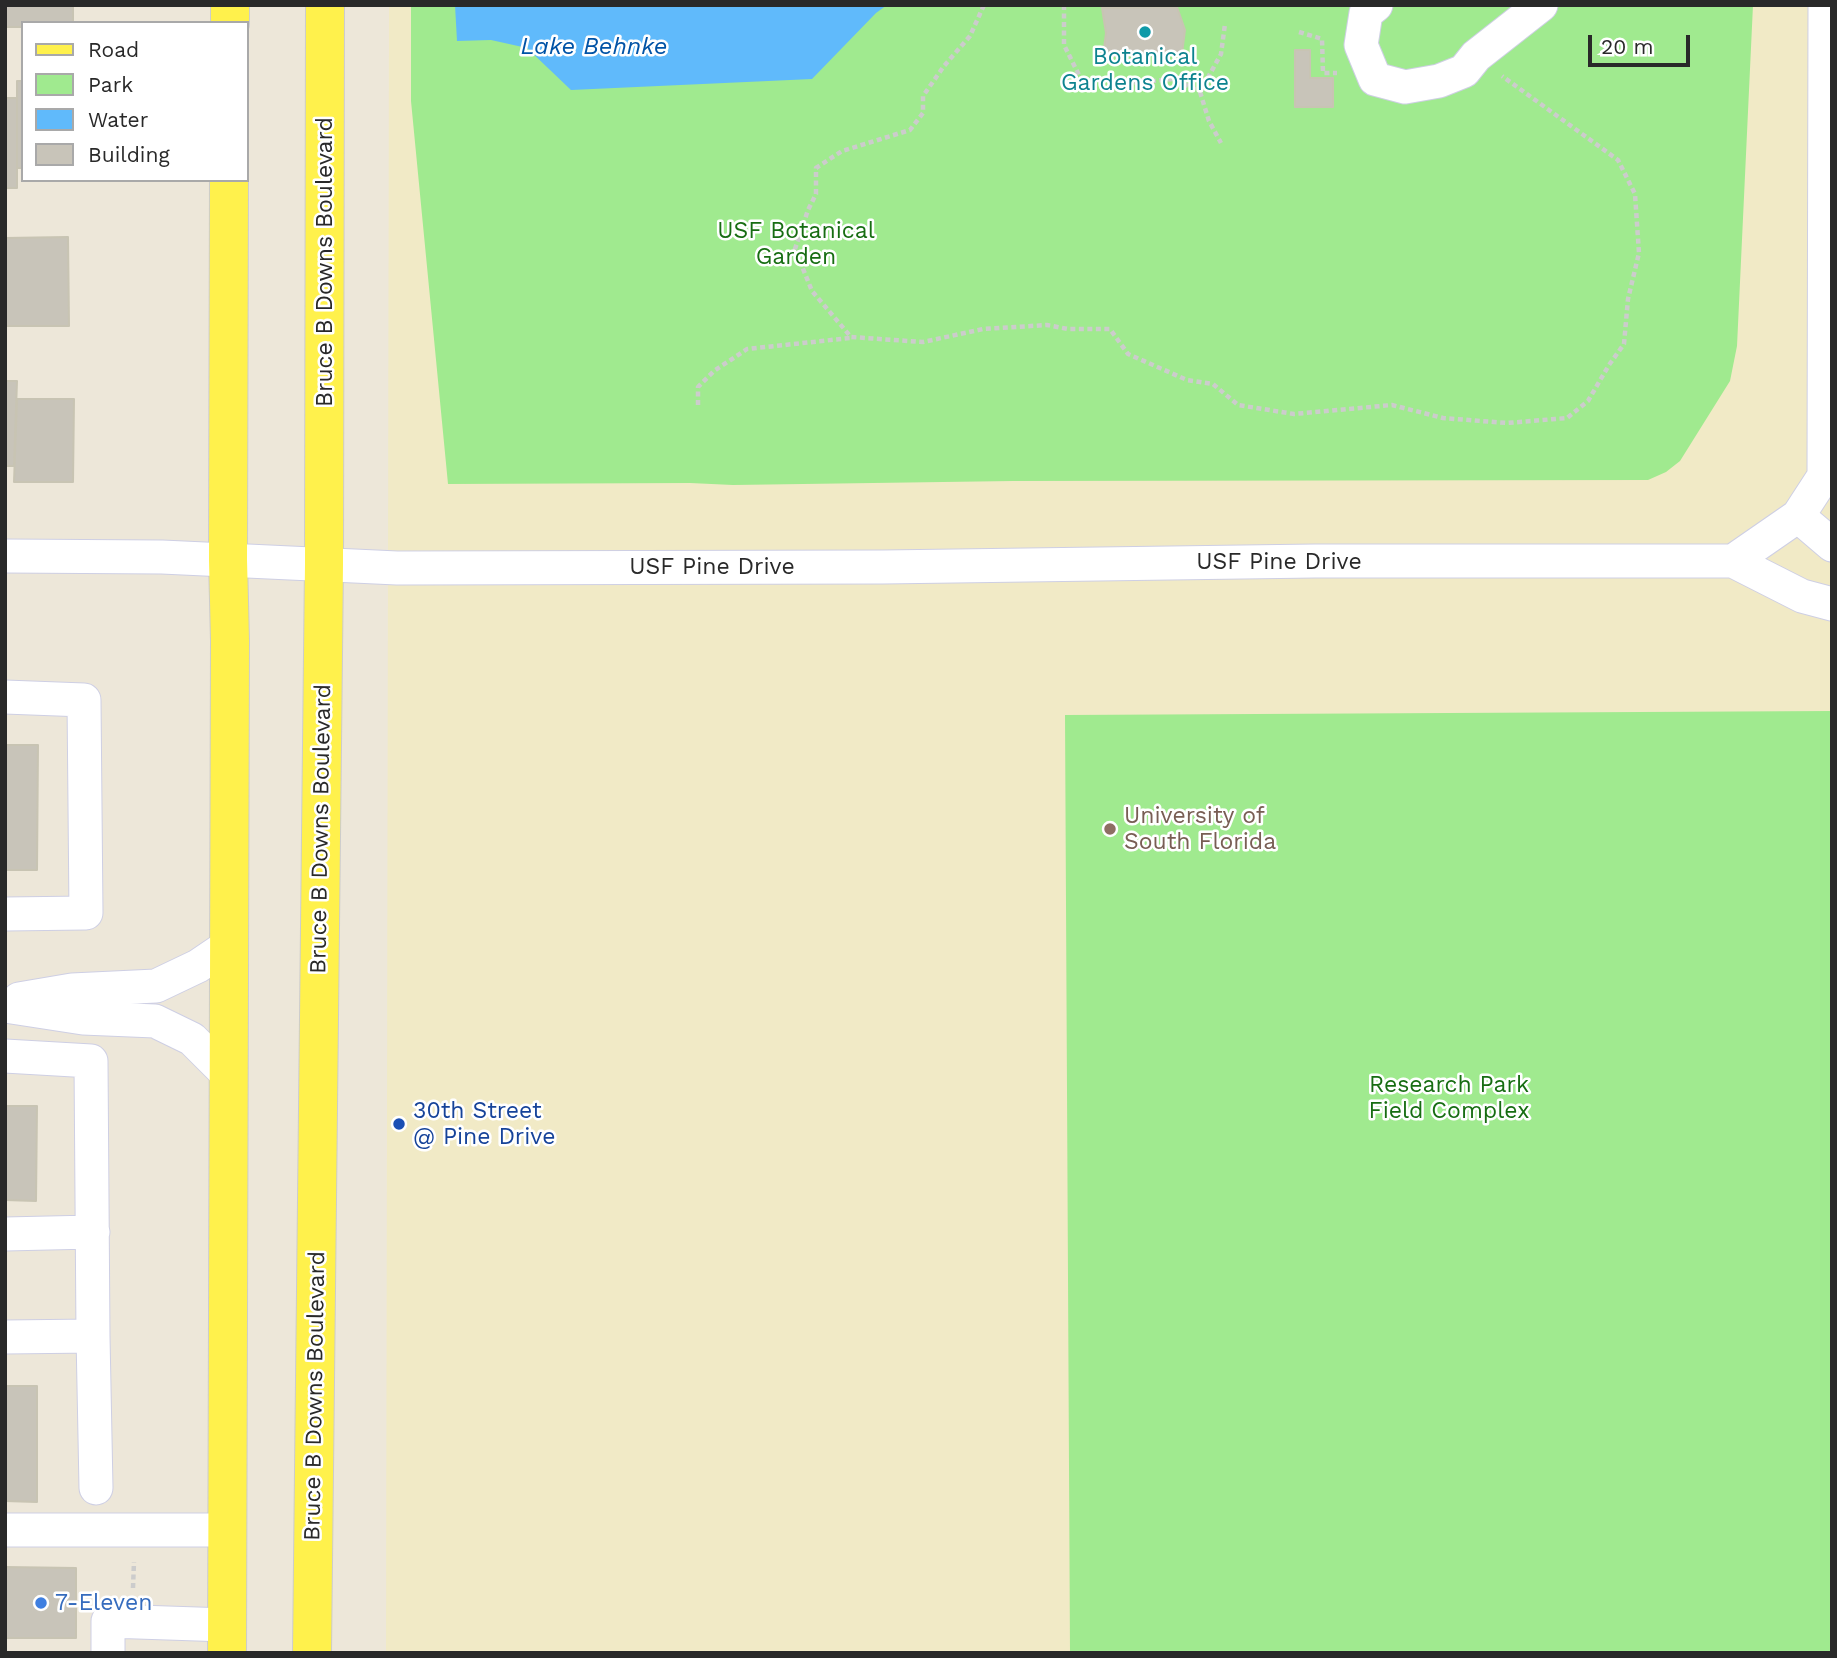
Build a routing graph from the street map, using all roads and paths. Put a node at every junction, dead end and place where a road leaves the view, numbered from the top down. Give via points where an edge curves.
1 (325, 5) edge
2 (984, 5) edge
3 (1064, 5) edge
4 (1376, 5) edge
5 (1541, 5) edge
6 (1825, 5) edge
7 (1226, 24) dead end
8 (1300, 32) dead end
9 (1476, 56) junction
10 (1323, 73) dead end
11 (1200, 92) junction
12 (1221, 143) dead end
13 (229, 182) edge
14 (1832, 184) edge
15 (1824, 228) junction
16 (851, 338) junction
17 (698, 405) dead end
18 (1828, 479) edge
19 (1798, 516) junction
20 (1832, 545) edge
21 (5, 556) edge
22 (228, 560) junction
23 (1733, 561) junction
24 (324, 564) junction
25 (1832, 604) edge
26 (5, 698) edge
27 (5, 914) edge
28 (229, 945) junction
29 (5, 1004) edge
30 (5, 1056) edge
31 (228, 1074) junction
32 (93, 1232) junction
33 (5, 1234) edge
34 (93, 1336) junction
35 (5, 1337) edge
36 (96, 1488) dead end
37 (5, 1530) edge
38 (227, 1530) junction
39 (134, 1550) dead end
40 (133, 1591) dead end
41 (227, 1639) edge
42 (108, 1653) edge
43 (312, 1653) edge

1 - 24 main road, Bruce B Downs Boulevard
2 - 16 path via 970,36 923,96 923,113 910,130 842,151 816,168 816,194 795,248 812,291
3 - 11 path via 1064,45 1085,87 1174,79
4 - 9 street via 1367,13 1361,45 1375,79 1396,87 1440,81 1464,71
5 - 9 street
6 - 15 street
7 - 11 path via 1221,54
8 - 10 path via 1322,39
9 - 16 path via 1618,160 1635,194 1639,253 1624,344 1588,401 1567,418 1507,423 1443,418 1392,405 1293,414 1238,405 1213,384 1187,380 1128,354 1110,329 1047,325 983,329 923,342
11 - 12 path
13 - 22 main road
14 - 15 street
15 - 18 street
16 - 17 path via 747,349 698,387
18 - 19 street
19 - 20 street
19 - 23 street
21 - 22 street, USF Pine Drive
22 - 24 street, USF Pine Drive
22 - 28 main road
23 - 24 street, USF Pine Drive via 883,567 397,568
23 - 25 street via 1802,596
24 - 43 main road, Bruce B Downs Boulevard
26 - 27 street via 84,700 86,913
28 - 29 street via 156,986 72,990
28 - 31 main road
29 - 31 street via 83,1018 155,1021 192,1039
30 - 32 street via 91,1060
31 - 38 main road
32 - 33 street
32 - 34 street
34 - 35 street
34 - 36 street
37 - 38 street
38 - 41 main road
39 - 40 path
41 - 42 street via 108,1621

